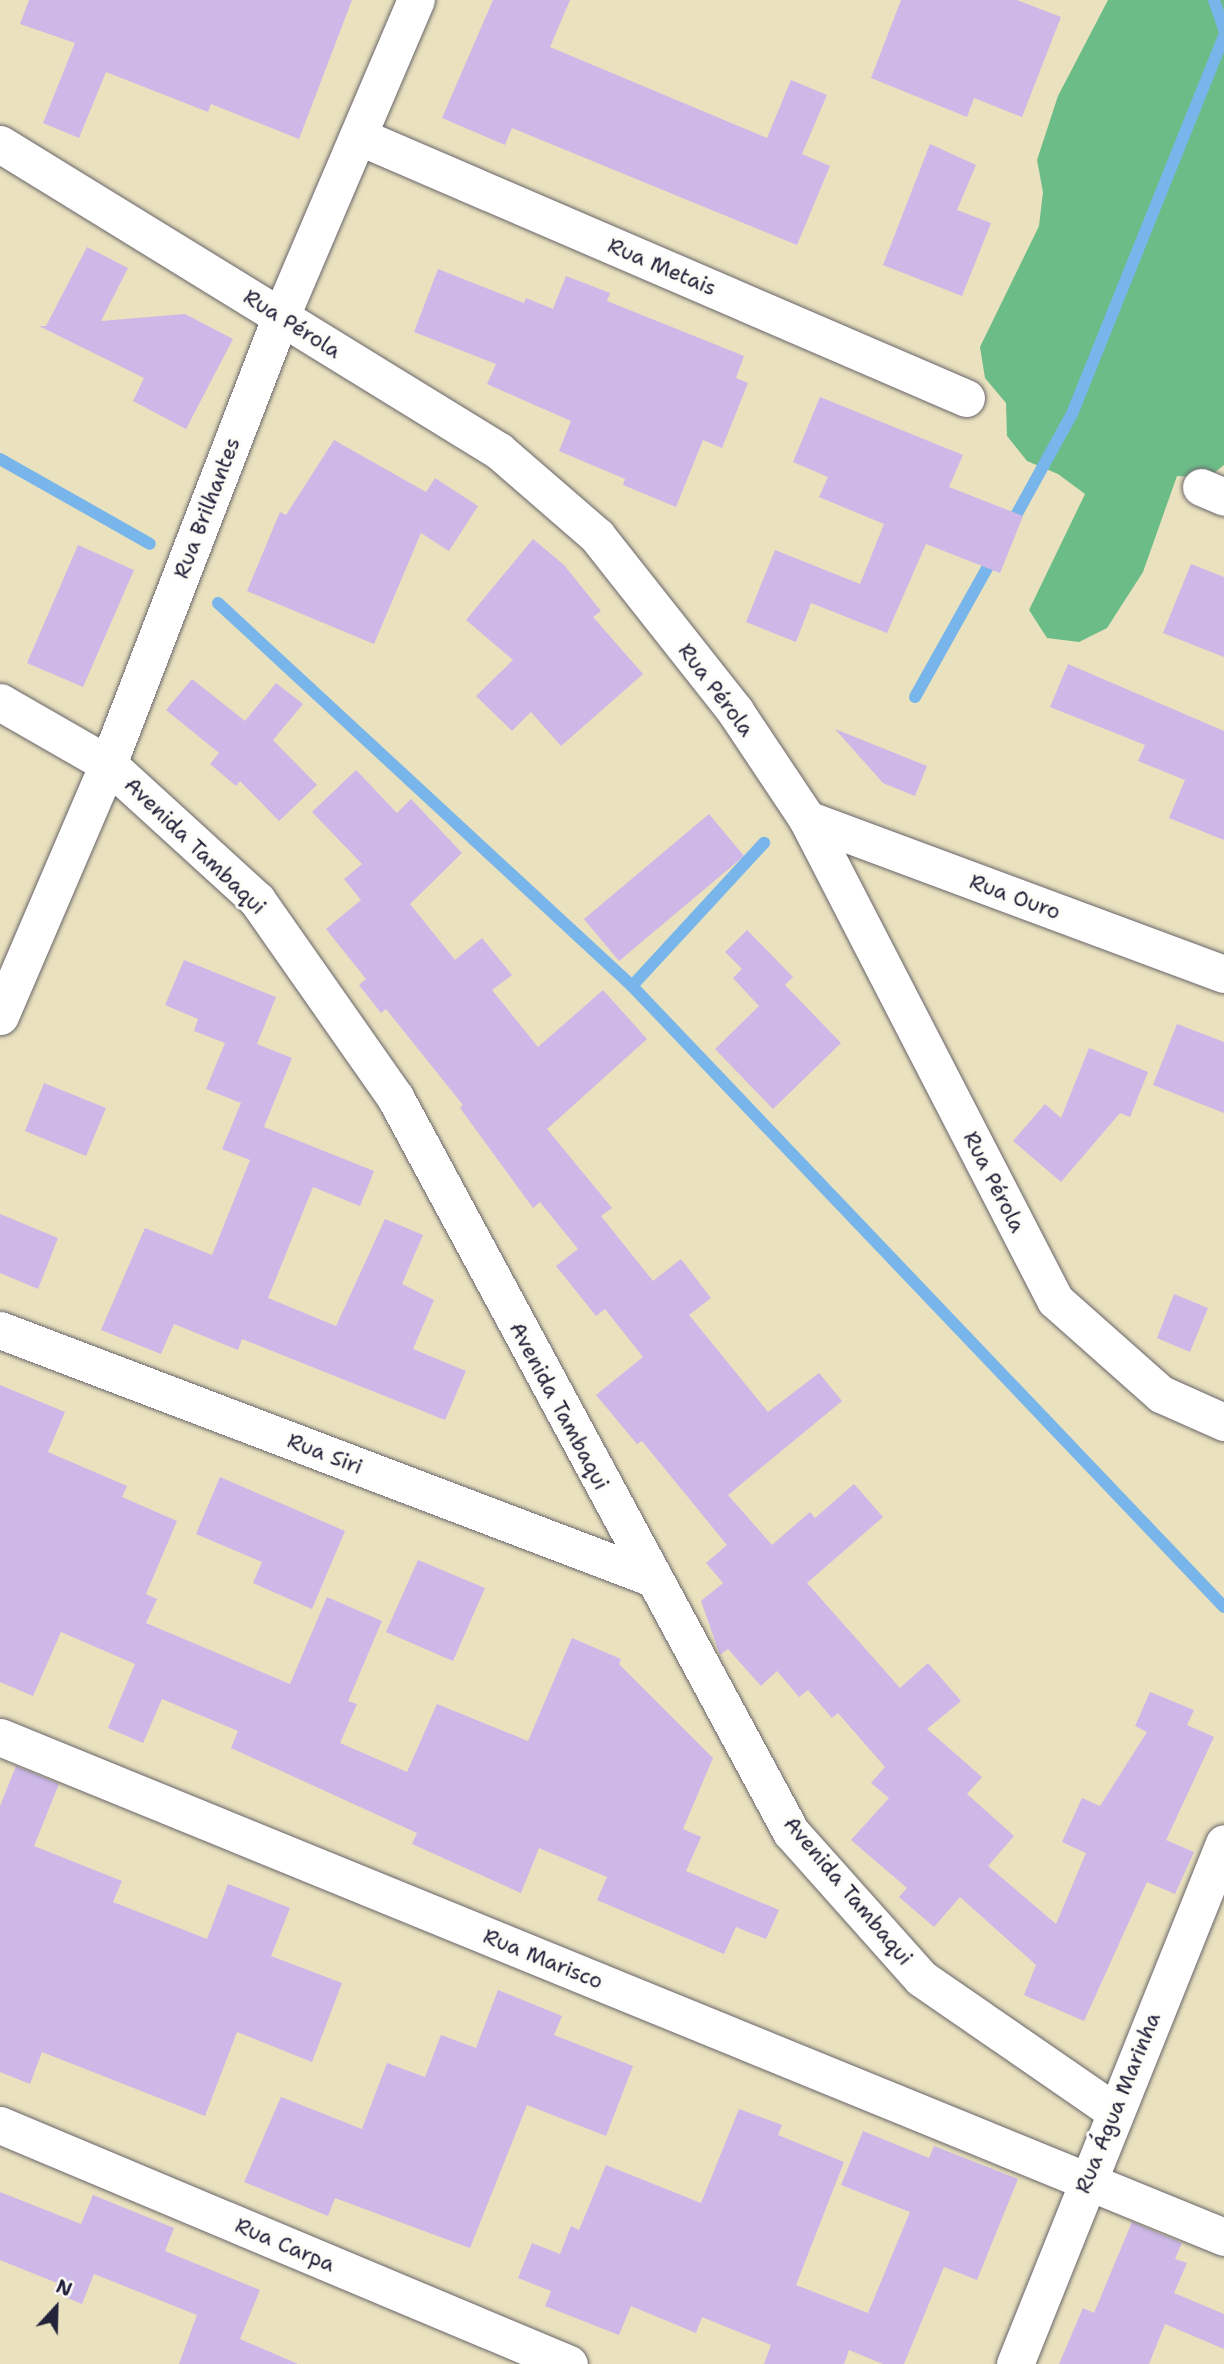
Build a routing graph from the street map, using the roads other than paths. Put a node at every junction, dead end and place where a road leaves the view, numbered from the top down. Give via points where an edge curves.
1 (415, 0) edge
2 (358, 136) junction
3 (0, 144) edge
4 (281, 317) junction
5 (966, 398) dead end
6 (0, 702) edge
7 (108, 764) junction
8 (807, 819) junction
9 (1224, 974) edge
10 (0, 1016) edge
11 (0, 1330) edge
12 (1224, 1422) edge
13 (650, 1577) junction
14 (0, 1737) edge
15 (1224, 1843) edge
16 (1115, 2112) junction
17 (0, 2125) edge
18 (1087, 2180) junction
19 (1224, 2237) edge
20 (569, 2364) edge
21 (1015, 2364) edge

1 - 2 street, Rua Brilhantes
2 - 4 street, Rua Brilhantes
2 - 5 street, Rua Metais
3 - 4 street, Rua Pérola
4 - 7 street, Rua Brilhantes
4 - 8 street, Rua Pérola via 499,451 597,536 735,711
6 - 7 street, Avenida Tambaqui
7 - 10 street, Rua Brilhantes
7 - 13 street, Avenida Tambaqui via 257,900 395,1097
8 - 9 street, Rua Ouro
8 - 12 street, Rua Pérola via 1055,1300 1161,1394
11 - 13 street, Rua Siri
13 - 16 street, Avenida Tambaqui via 791,1832 921,1978
14 - 18 street, Rua Marisco
15 - 16 street, Rua Água Marinha
16 - 18 street, Rua Água Marinha
17 - 20 street, Rua Carpa
18 - 19 street
18 - 21 street, Rua Água Marinha

